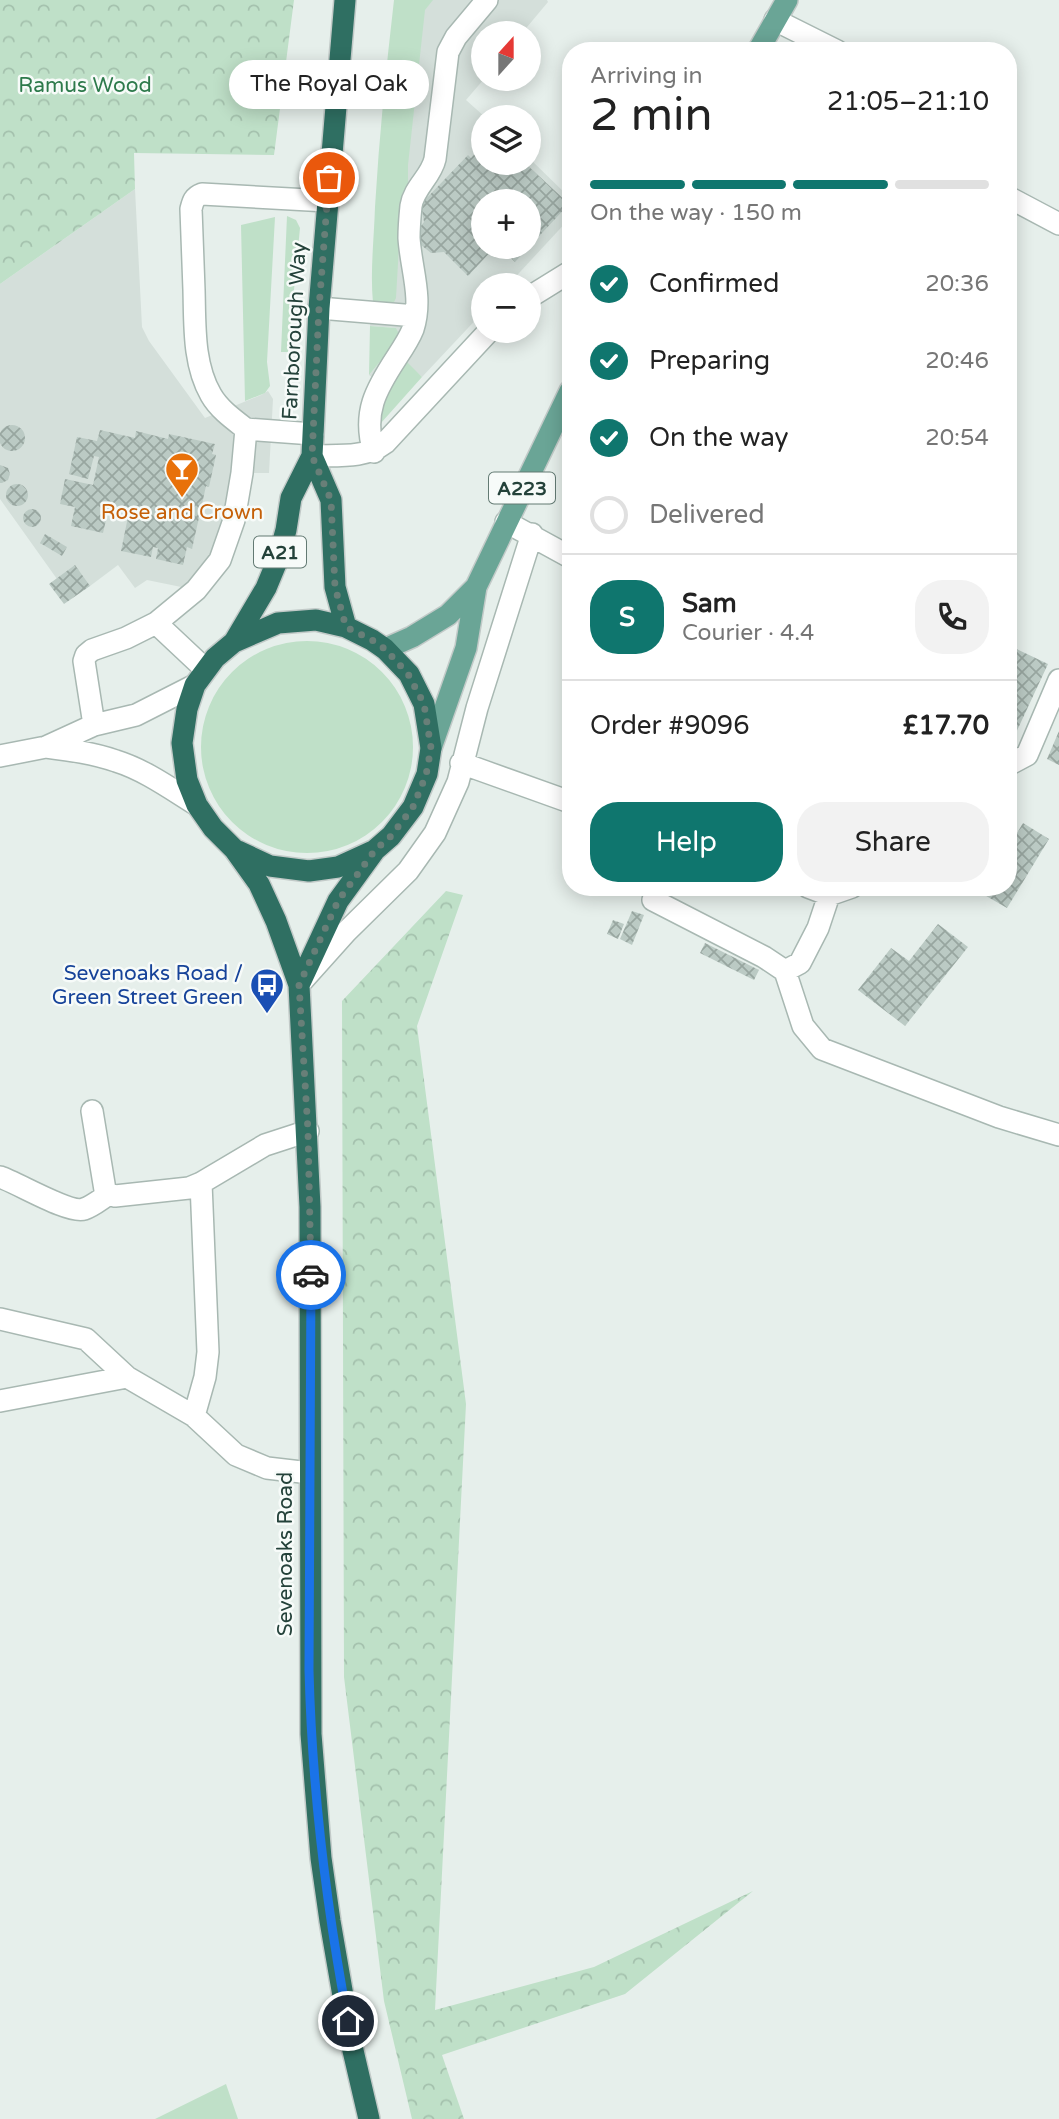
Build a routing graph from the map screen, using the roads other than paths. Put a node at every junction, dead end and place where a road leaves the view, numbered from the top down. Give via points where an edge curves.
1 (345, 0) edge
2 (487, 0) edge
3 (787, 0) edge
4 (775, 20) junction
5 (763, 42) edge
6 (819, 42) edge
7 (327, 201) junction
8 (1017, 202) edge
9 (1059, 224) edge
10 (562, 277) edge
11 (541, 290) edge
12 (319, 308) junction
13 (416, 316) junction
14 (478, 343) edge
15 (562, 407) edge
16 (246, 429) junction
17 (313, 434) junction
18 (374, 452) junction
19 (312, 456) junction
20 (506, 522) junction
21 (533, 534) junction
22 (562, 552) edge
23 (475, 587) junction
24 (156, 624) junction
25 (346, 627) junction
26 (234, 642) junction
27 (385, 649) junction
28 (200, 677) junction
29 (1059, 680) edge
30 (94, 725) junction
31 (46, 747) junction
32 (431, 748) junction
33 (0, 756) edge
34 (1017, 760) edge
35 (461, 763) junction
36 (562, 799) edge
37 (197, 805) junction
38 (234, 849) junction
39 (375, 850) junction
40 (829, 896) edge
41 (653, 900) dead end
42 (785, 971) junction
43 (299, 985) junction
44 (92, 1111) dead end
45 (308, 1131) junction
46 (1059, 1135) edge
47 (0, 1177) edge
48 (201, 1183) junction
49 (109, 1194) junction
50 (0, 1319) edge
51 (127, 1377) junction
52 (0, 1401) edge
53 (194, 1416) junction
54 (310, 1472) junction
55 (369, 2119) edge

1 - 7 highway, Farnborough Way / A21
2 - 13 street via 448,52 433,168 411,203 409,237
3 - 4 main road
4 - 5 main road
4 - 6 street
7 - 12 highway, Farnborough Way / A21
7 - 16 street via 202,194 192,202 195,321 203,379 212,398
8 - 9 street
10 - 11 street
12 - 13 street
12 - 17 highway, Farnborough Way / A21
13 - 18 street via 408,341 373,400 368,425
14 - 18 street
15 - 20 main road, A223
16 - 17 street
16 - 24 street via 234,520 220,560 196,590
17 - 19 highway, Farnborough Way / A21
18 - 19 street
19 - 25 highway, Farnborough Way / A21 via 331,500 335,587
19 - 26 highway, Farnborough Way / A21 via 291,498 274,569
20 - 21 street
20 - 23 main road, A223
21 - 22 street
21 - 35 street
23 - 27 main road, A223 via 448,615
23 - 32 main road, A223 via 466,648
24 - 28 street
24 - 30 street via 86,655
25 - 26 highway via 316,620 278,623
25 - 27 highway
26 - 28 highway
27 - 32 highway via 408,674 424,704
28 - 30 street via 135,715
28 - 37 highway via 187,709 182,743 187,780
29 - 34 street via 1027,755
30 - 31 street
31 - 33 street
31 - 37 street via 117,761
32 - 39 highway via 413,807
35 - 36 street
35 - 43 street via 458,782 435,834 408,871
37 - 38 highway
38 - 39 highway via 270,866 309,871 338,867
38 - 43 highway via 260,884
39 - 43 highway via 338,901
40 - 42 street via 800,963
41 - 42 street
42 - 46 street via 803,1026 822,1049 999,1117
43 - 45 highway, Sevenoaks Road
44 - 49 street
45 - 48 street via 265,1145
45 - 54 highway, Sevenoaks Road
47 - 49 street via 66,1208 82,1210
48 - 49 street via 189,1188
48 - 53 street via 208,1352
50 - 51 street via 86,1339
51 - 52 street
51 - 53 street
53 - 54 street via 236,1455 267,1468
54 - 55 highway, Sevenoaks Road via 311,1734 318,1822 338,1969

